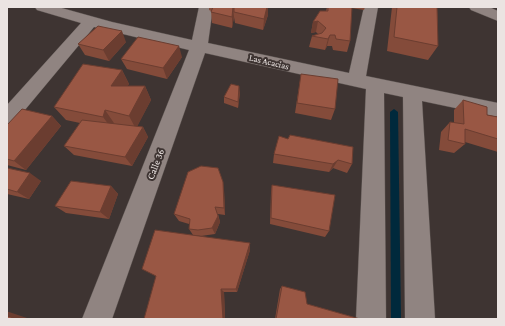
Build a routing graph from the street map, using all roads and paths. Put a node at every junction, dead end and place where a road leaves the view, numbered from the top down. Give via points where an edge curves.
1 (43, 7) edge
2 (206, 7) edge
3 (371, 7) edge
4 (476, 7) edge
5 (498, 16) edge
6 (91, 21) junction
7 (199, 46) junction
8 (365, 83) junction
9 (412, 93) junction
10 (498, 110) edge
11 (7, 118) edge
12 (97, 319) edge
13 (371, 319) edge
14 (420, 319) edge

1 - 6 street, Las Acacias
2 - 7 street, Calle 36
3 - 8 street
4 - 5 street
6 - 7 street, Las Acacias
6 - 11 street
7 - 8 street, Las Acacias
7 - 12 street, Calle 36
8 - 9 street, Las Acacias
8 - 13 street
9 - 10 street, Las Acacias
9 - 14 street

